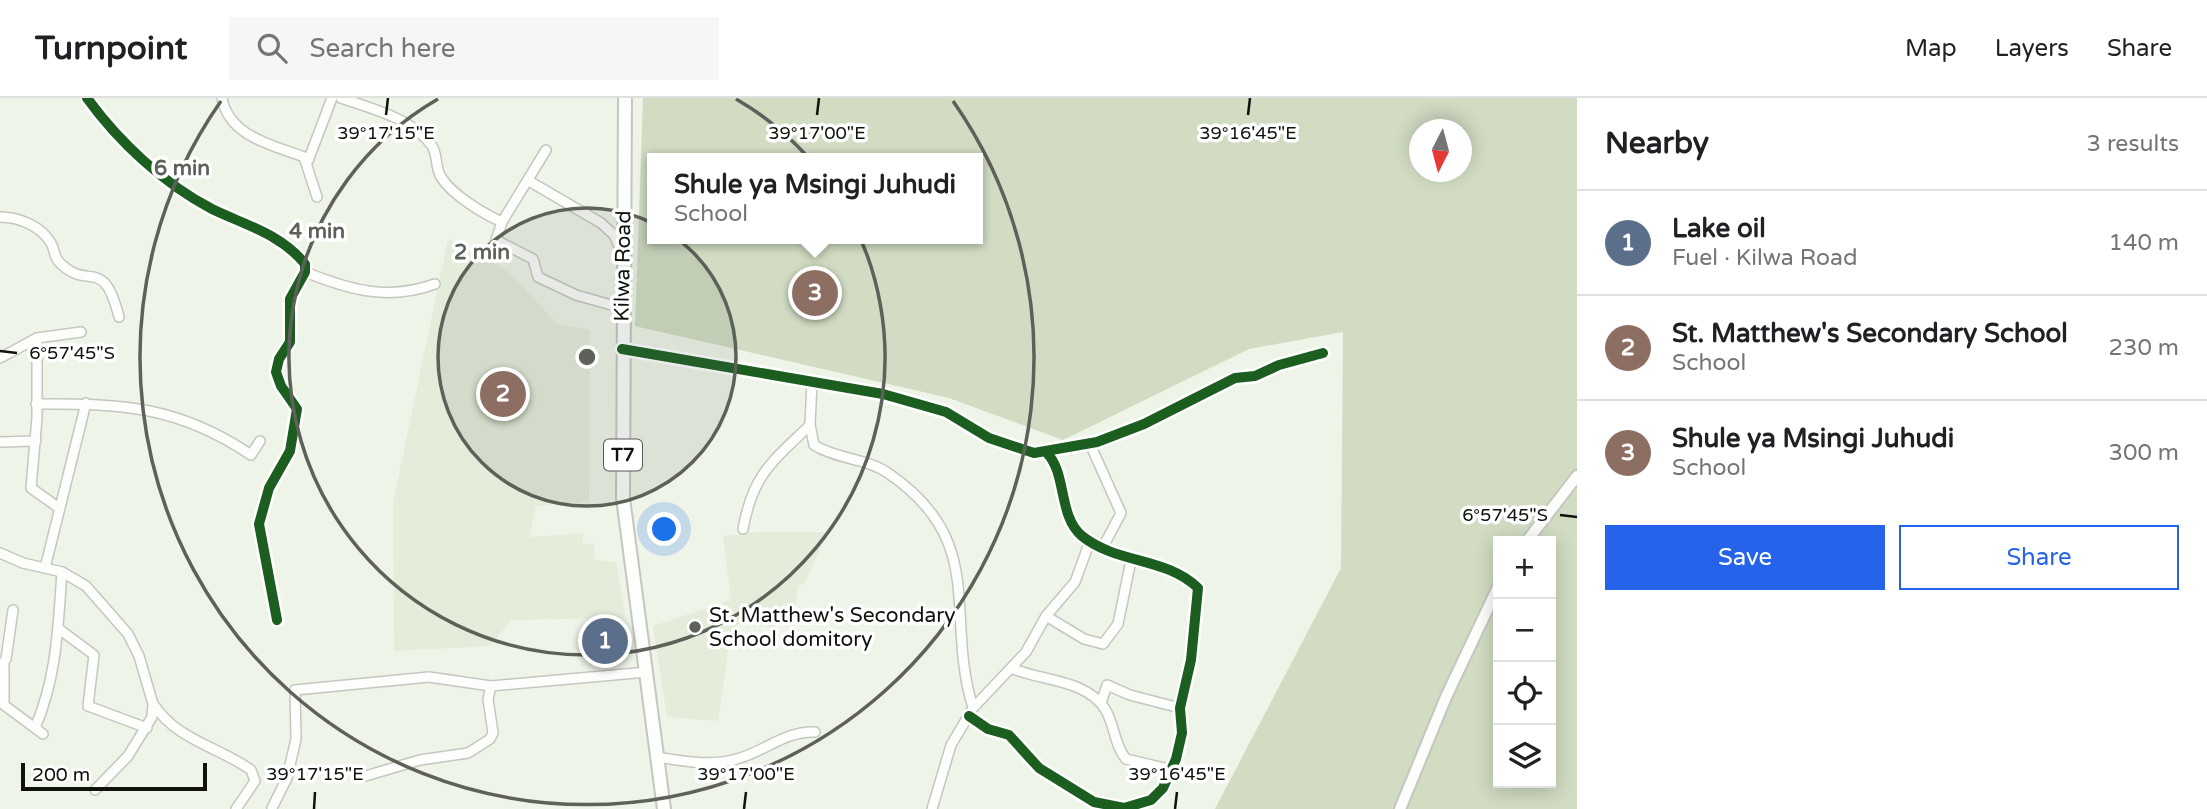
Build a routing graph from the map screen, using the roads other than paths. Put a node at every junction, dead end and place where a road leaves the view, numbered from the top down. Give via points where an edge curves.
1 (86, 98) edge
2 (222, 98) edge
3 (332, 98) edge
4 (341, 98) edge
5 (625, 98) edge
6 (546, 150) dead end
7 (308, 161) junction
8 (529, 181) junction
9 (317, 198) dead end
10 (0, 217) edge
11 (502, 222) junction
12 (624, 258) junction
13 (305, 272) junction
14 (435, 284) dead end
15 (622, 308) junction
16 (119, 317) dead end
17 (81, 332) dead end
18 (37, 338) junction
19 (622, 349) junction
20 (1322, 353) dead end
21 (0, 358) edge
22 (812, 383) junction
23 (86, 403) junction
24 (36, 404) junction
25 (810, 425) junction
26 (36, 441) junction
27 (260, 441) dead end
28 (0, 442) edge
29 (1090, 444) junction
30 (1047, 453) junction
31 (1577, 476) edge
32 (59, 508) junction
33 (743, 529) dead end
34 (1531, 536) edge
35 (1090, 541) junction
36 (1103, 547) junction
37 (0, 552) edge
38 (1131, 560) junction
39 (45, 568) junction
40 (62, 572) junction
41 (1493, 598) edge
42 (13, 610) dead end
43 (1046, 616) junction
44 (277, 620) dead end
45 (59, 629) junction
46 (2, 666) edge
47 (1011, 668) junction
48 (647, 672) junction
49 (491, 686) junction
50 (1101, 703) junction
51 (153, 704) junction
52 (1180, 708) junction
53 (971, 712) junction
54 (147, 728) junction
55 (815, 732) dead end
56 (657, 757) junction
57 (1173, 770) junction
58 (362, 777) dead end
59 (95, 790) dead end
60 (272, 808) edge
61 (1124, 808) edge
62 (236, 809) edge
63 (664, 809) edge
64 (932, 809) edge
65 (1400, 809) edge

1 - 13 street via 134,151 174,186 269,234 304,262
2 - 7 street via 236,126
3 - 7 street
4 - 11 street via 390,116 417,133 433,148 442,179 474,207
5 - 12 highway, Kilwa Road / T7
6 - 8 street
7 - 9 street
8 - 11 street
8 - 12 street via 606,227
10 - 16 street via 13,217 36,228 69,270 103,279
11 - 15 street via 497,241 533,259 540,278 576,295
12 - 15 highway, Kilwa Road / T7
13 - 14 street via 369,292 407,293
13 - 44 street via 290,299 290,342 276,372 297,409 290,451 269,488 259,524
15 - 19 highway, Kilwa Road / T7
17 - 18 street
18 - 21 street
18 - 24 street
19 - 22 street
19 - 48 highway, Kilwa Road / T7 via 623,498
20 - 29 street via 1262,374 1235,378 1144,424
22 - 25 street
22 - 30 street via 917,403 953,415 1008,446
23 - 24 street
23 - 27 street via 187,420 222,435 251,455
23 - 32 street
24 - 26 street
25 - 33 street via 760,476
25 - 53 street via 814,445 890,474 936,517 946,534 953,551
26 - 28 street
26 - 32 street via 31,488
29 - 30 street
29 - 36 street via 1121,513
30 - 35 street via 1057,467 1077,529
31 - 34 main road
32 - 39 street
35 - 36 street
35 - 43 street via 1075,582
36 - 38 street
37 - 39 street
38 - 43 street via 1118,624 1104,644 1089,641
38 - 52 street via 1165,567 1198,588
39 - 40 street
40 - 45 street
40 - 51 street via 94,593 128,634
41 - 65 main road
42 - 46 street
43 - 47 street via 1026,652
45 - 46 street via 39,731 3,702
45 - 54 street via 94,656 88,706
47 - 50 street via 1064,683
47 - 53 street
48 - 49 street
48 - 56 highway, Kilwa Road / T7
49 - 58 street via 488,699 493,733 483,744 468,753 420,760
49 - 60 street via 434,676 294,690 295,746 287,778
50 - 52 street via 1107,685
50 - 57 street via 1126,759
51 - 54 street
51 - 62 street via 163,718 200,745 251,770 255,781
52 - 57 street via 1182,733
53 - 61 street via 988,729 1009,735 1039,768 1104,806
53 - 64 street via 947,753
54 - 59 street
55 - 56 street via 794,732 727,761
56 - 63 highway, Kilwa Road / T7
57 - 61 street via 1151,800

